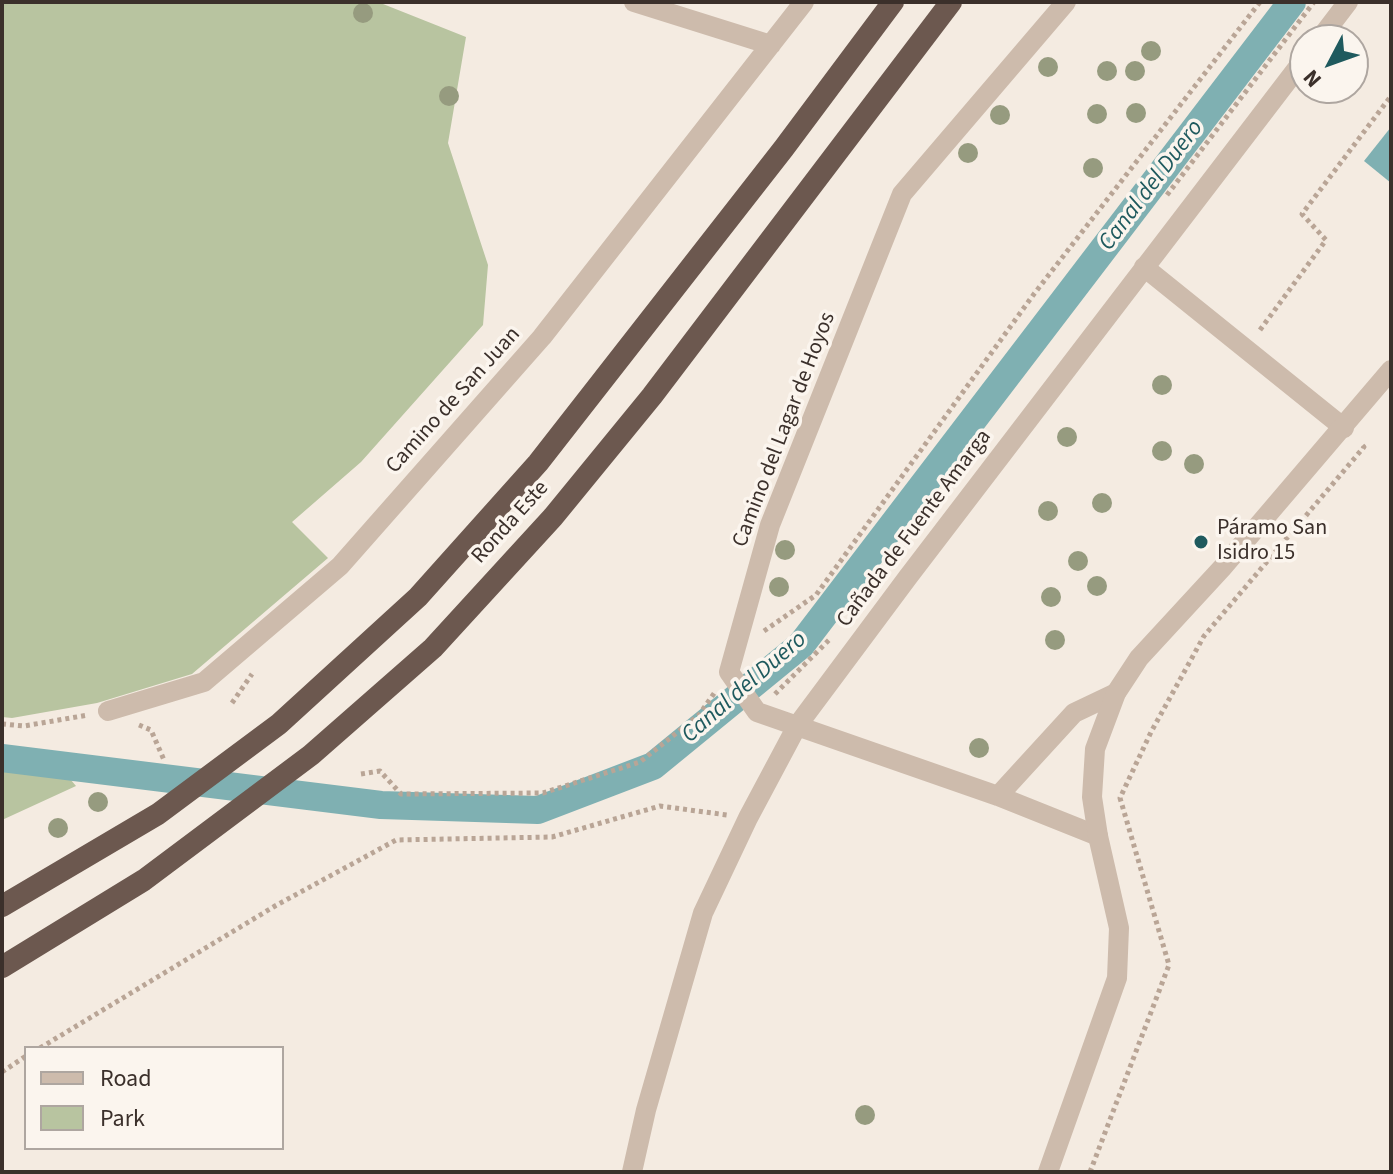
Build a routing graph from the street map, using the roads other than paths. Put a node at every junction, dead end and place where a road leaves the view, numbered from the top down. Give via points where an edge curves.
1 (634, 2) edge
2 (804, 2) edge
3 (893, 2) edge
4 (951, 2) edge
5 (1066, 2) edge
6 (1348, 2) edge
7 (1331, 24) edge
8 (771, 45) junction
9 (1289, 79) edge
10 (1144, 267) junction
11 (1391, 370) edge
12 (1344, 428) junction
13 (1116, 693) junction
14 (108, 711) road end
15 (797, 726) junction
16 (998, 796) junction
17 (1098, 836) junction
18 (2, 906) edge
19 (2, 967) edge
20 (636, 1170) edge
21 (1048, 1172) edge

1 - 8 street
2 - 8 street, Camino de San Juan
3 - 18 highway, Ronda Este via 538,463 418,597 279,724 158,814
4 - 19 highway, Ronda Este via 652,396 553,517 433,648 311,755 196,842
5 - 15 street, Camino del Lagar de Hoyos via 902,194 770,525 731,662 757,712
6 - 7 street
8 - 14 street, Camino de San Juan via 542,337 340,566 204,682
9 - 10 street, Cañada de Fuente Amarga
10 - 12 street
10 - 15 street, Cañada de Fuente Amarga
11 - 12 street
12 - 13 street via 1139,658
13 - 16 street via 1074,713
13 - 17 street via 1095,749 1092,797
15 - 16 street
15 - 20 street, Cañada de Fuente Amarga via 703,913 646,1110
16 - 17 street
17 - 21 street via 1119,928 1117,978

